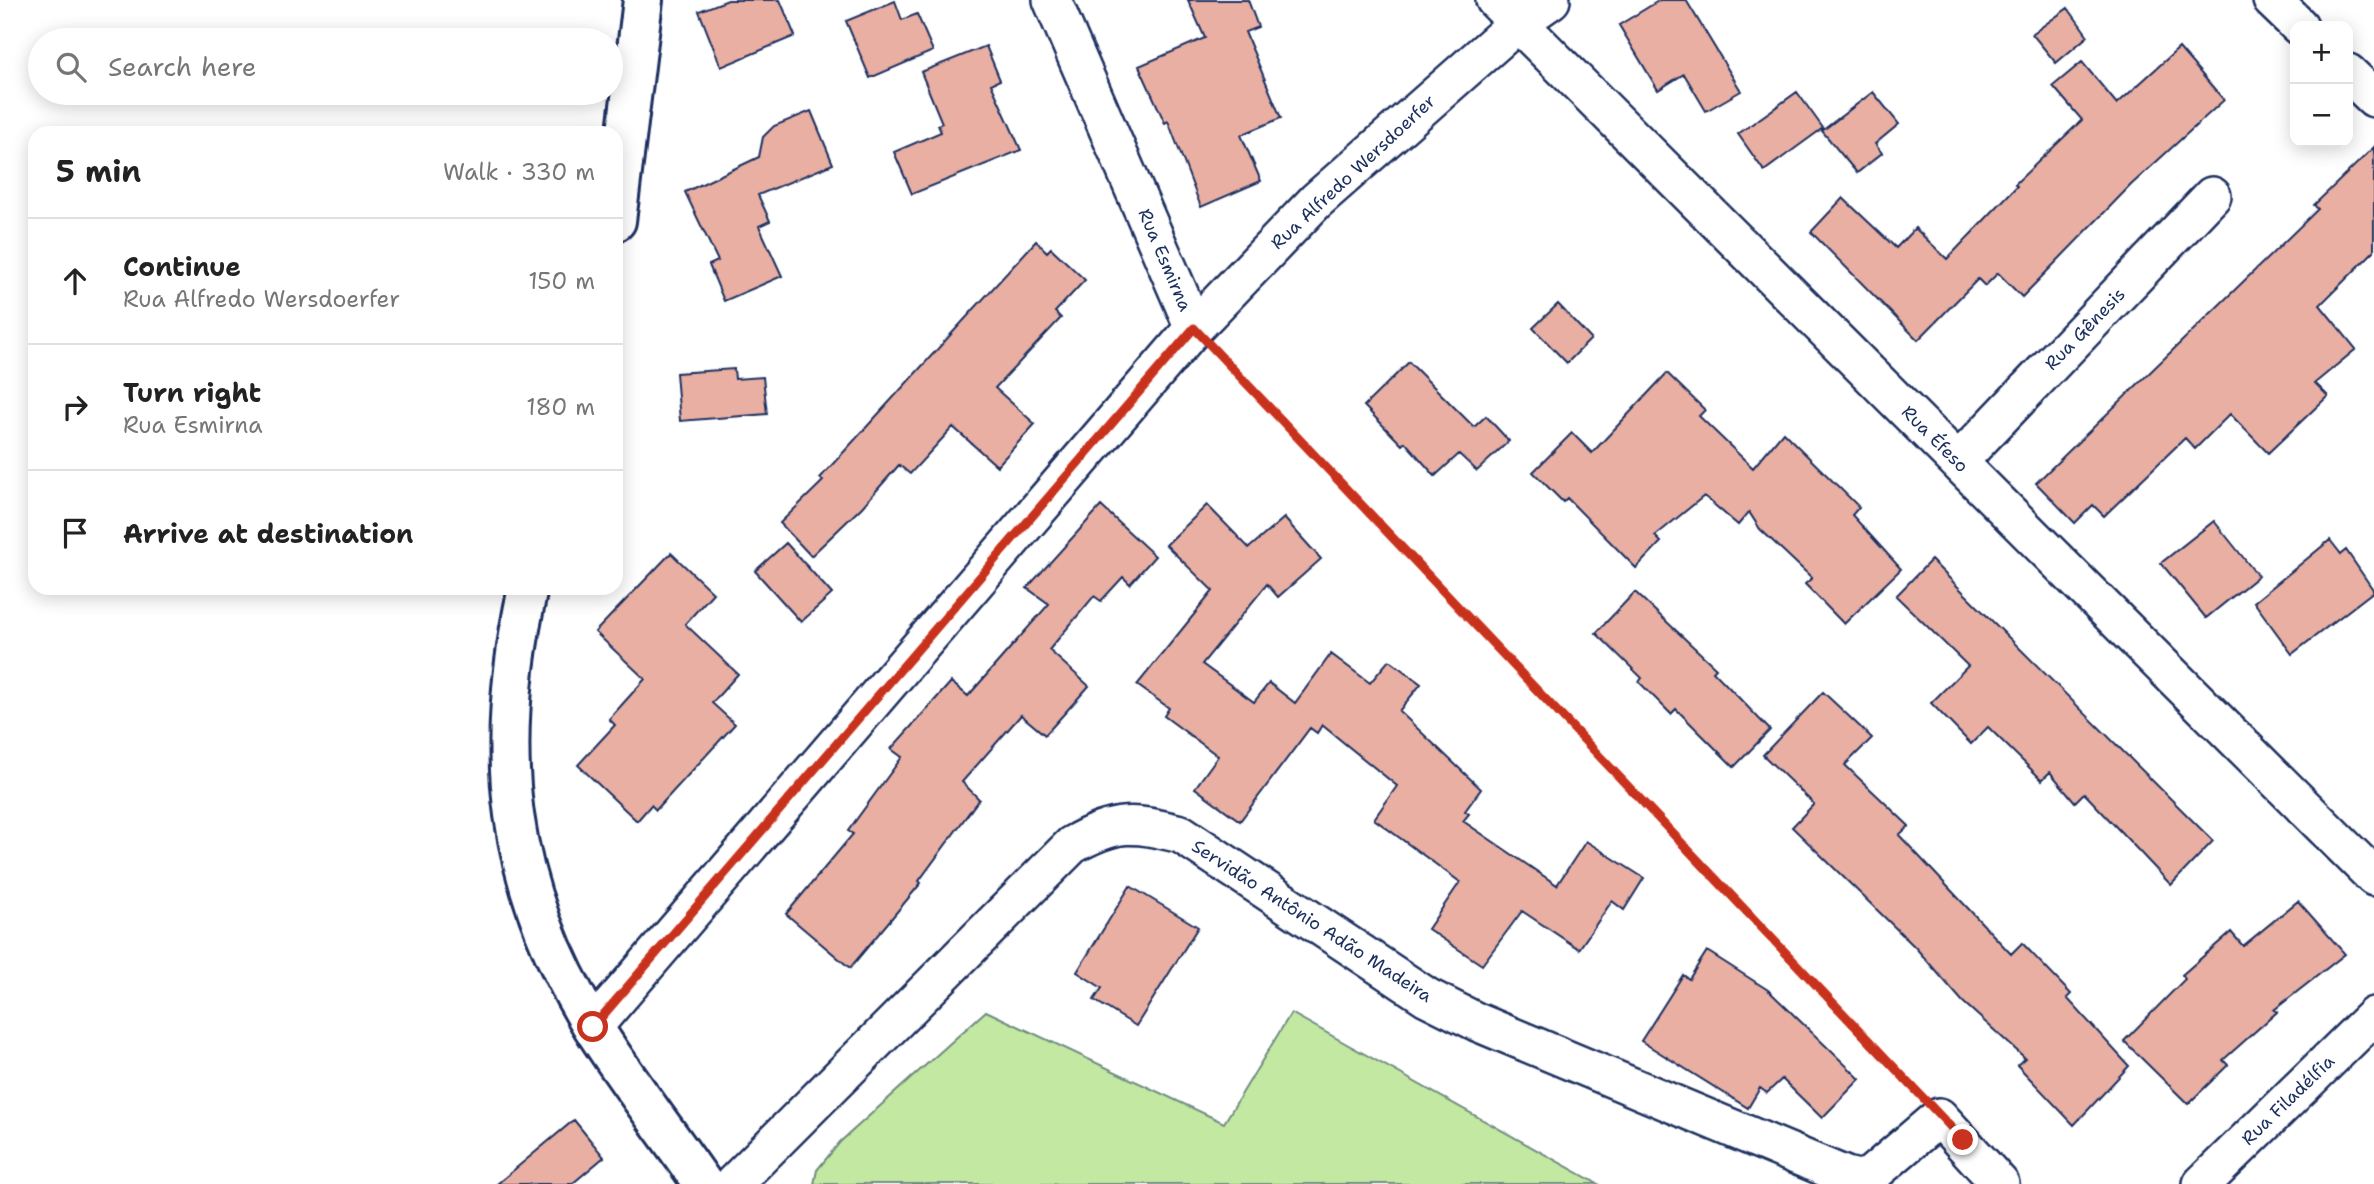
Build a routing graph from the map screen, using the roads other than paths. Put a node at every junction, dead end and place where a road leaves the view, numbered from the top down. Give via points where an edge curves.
1 (643, 0) edge
2 (1052, 0) edge
3 (1551, 0) edge
4 (2272, 0) edge
5 (1507, 11) edge
6 (2295, 21) edge
7 (2353, 77) edge
8 (2374, 98) edge
9 (623, 164) edge
10 (2212, 196) dead end
11 (1194, 328) junction
12 (1958, 462) junction
13 (527, 595) edge
14 (2374, 877) edge
15 (2374, 1016) edge
16 (593, 1027) junction
17 (704, 1184) edge
18 (733, 1184) edge
19 (2000, 1184) edge
20 (2202, 1184) edge

1 - 9 main road
2 - 11 street, Rua Esmirna
3 - 5 street, Rua Alfredo Wersdoerfer
4 - 6 street
5 - 11 street, Rua Alfredo Wersdoerfer
5 - 12 street, Rua Éfeso
7 - 8 street
10 - 12 street, Rua Gênesis
11 - 16 street, Rua Alfredo Wersdoerfer
12 - 14 street, Rua Éfeso
13 - 16 main road via 513,664 509,718 515,836 542,923
15 - 20 street, Rua Filadélfia
16 - 17 main road
18 - 19 street, Servidão Antônio Adão Madeira via 1072,845 1102,828 1139,824 1181,834 1427,998 1477,1022 1858,1179 1870,1176 1939,1117

